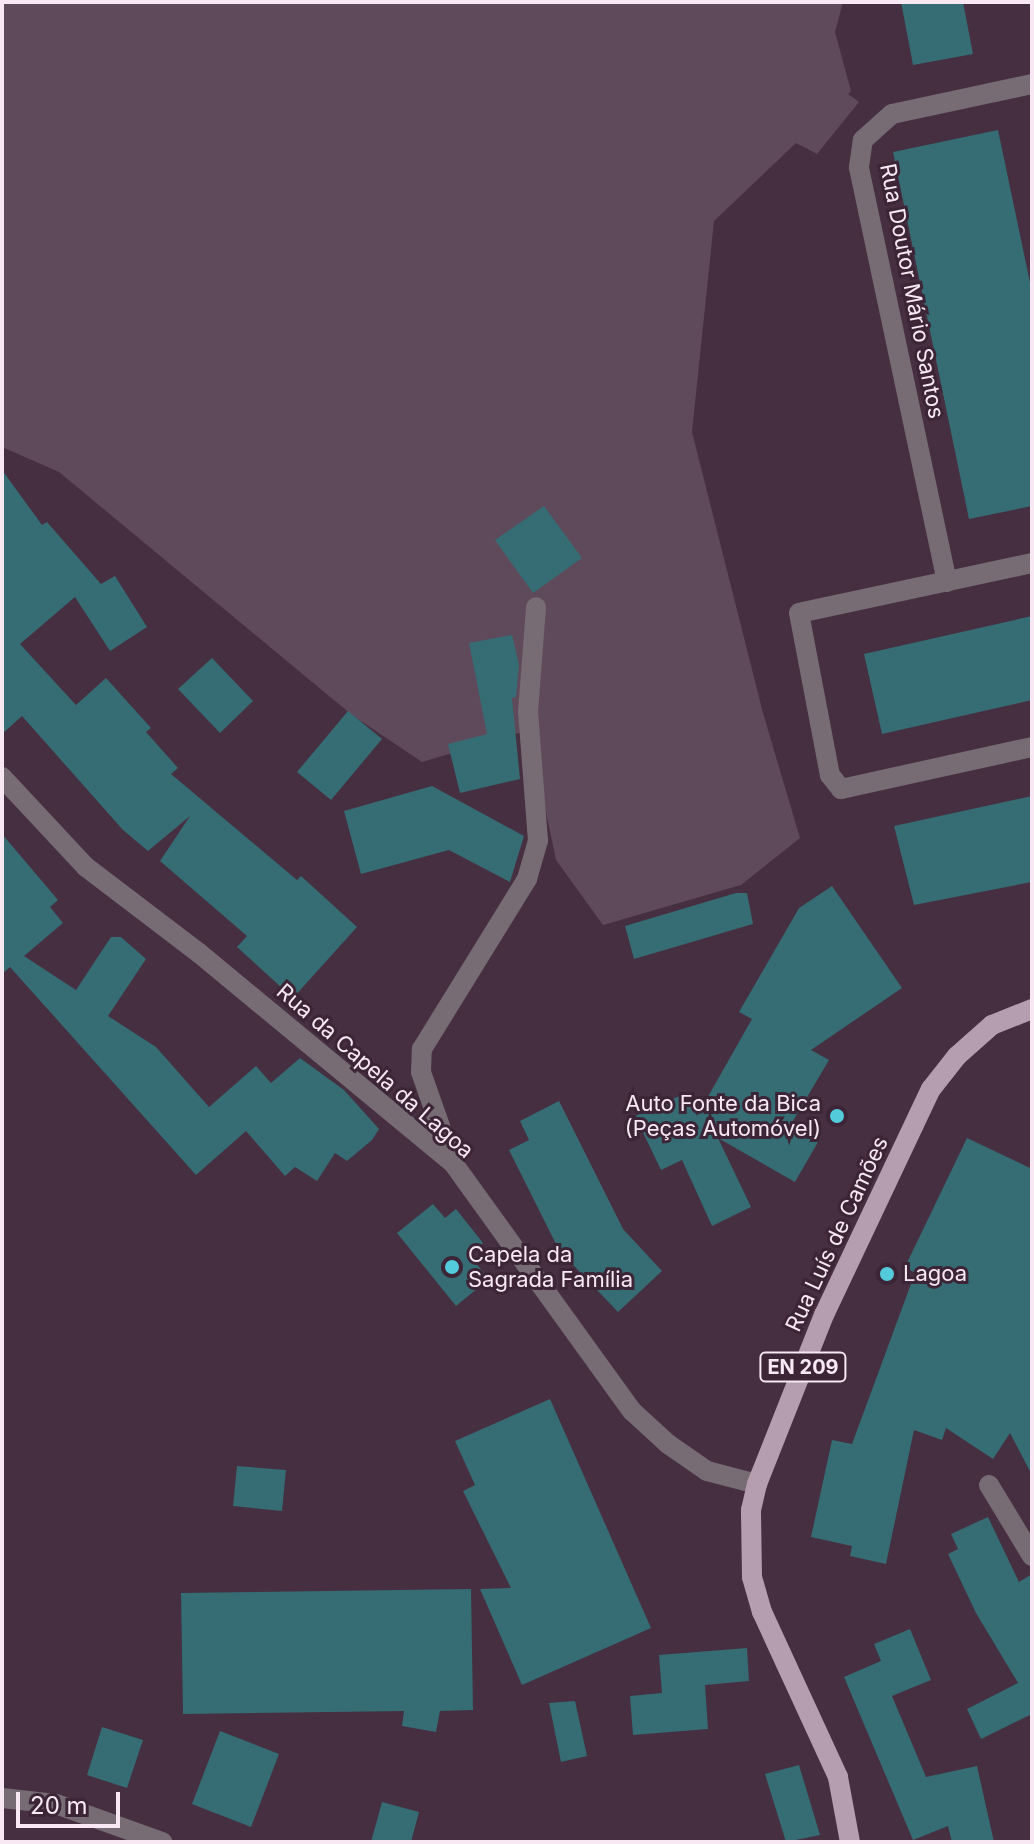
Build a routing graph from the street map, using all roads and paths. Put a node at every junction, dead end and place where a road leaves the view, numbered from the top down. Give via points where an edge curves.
1 (1032, 84) edge
2 (1032, 563) edge
3 (947, 582) junction
4 (536, 607) dead end
5 (1032, 747) edge
6 (2, 777) edge
7 (1032, 1009) edge
8 (453, 1163) junction
9 (757, 1484) junction
10 (989, 1485) dead end
11 (1032, 1556) edge
12 (2, 1798) edge
13 (162, 1842) edge
14 (850, 1842) edge

1 - 3 street, Rua Doutor Mário Santos via 892,114 863,140 859,167
2 - 3 street
3 - 5 street via 799,613 830,775 841,789
4 - 8 street via 528,712 538,841 527,879 422,1049 421,1072
6 - 8 street, Rua da Capela da Lagoa via 86,867 199,953
7 - 9 main road, Rua Luís de Camões / EN 209 via 992,1025 931,1089 824,1315
8 - 9 street, Rua da Capela da Lagoa via 632,1411 707,1471
9 - 14 main road, Rua Luís de Camões / EN 209 via 751,1510 752,1577 762,1612 838,1777
10 - 11 street
12 - 13 street via 56,1804

